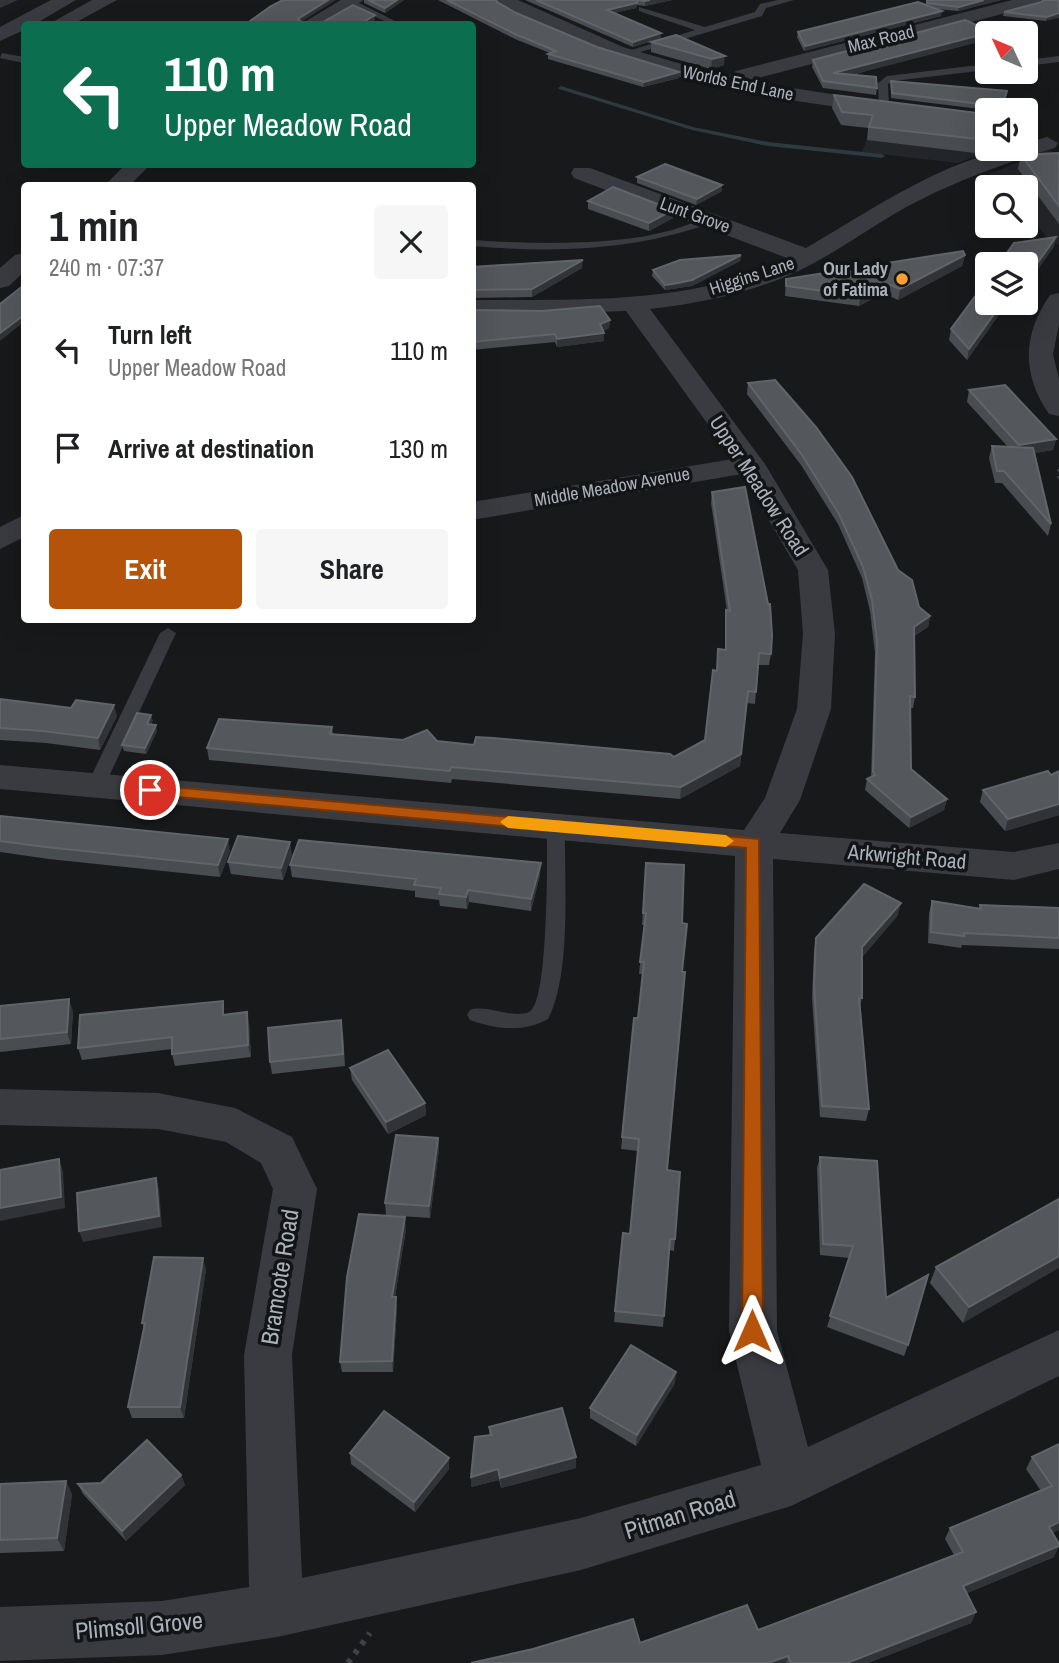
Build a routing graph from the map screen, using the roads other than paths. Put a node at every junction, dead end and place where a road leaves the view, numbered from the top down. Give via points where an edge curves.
1 (66, 0) edge
2 (107, 0) edge
3 (503, 0) edge
4 (750, 0) edge
5 (790, 0) edge
6 (1034, 0) edge
7 (352, 1) edge
8 (555, 2) edge
9 (763, 6) junction
10 (642, 9) edge
11 (523, 10) junction
12 (39, 21) edge
13 (65, 21) edge
14 (315, 21) edge
15 (391, 21) edge
16 (704, 30) junction
17 (21, 35) edge
18 (21, 45) edge
19 (0, 51) edge
20 (624, 54) junction
21 (21, 59) edge
22 (1059, 59) edge
23 (1038, 62) edge
24 (975, 68) edge
25 (729, 83) junction
26 (884, 107) junction
27 (909, 110) edge
28 (1049, 138) edge
29 (136, 168) edge
30 (582, 173) dead end
31 (120, 182) edge
32 (709, 220) junction
33 (476, 243) edge
34 (808, 257) junction
35 (21, 263) edge
36 (0, 281) edge
37 (1059, 300) edge
38 (634, 305) junction
39 (476, 308) edge
40 (1059, 408) edge
41 (751, 464) junction
42 (476, 510) edge
43 (21, 526) edge
44 (0, 540) edge
45 (167, 633) dead end
46 (0, 777) edge
47 (96, 786) junction
48 (556, 826) junction
49 (754, 844) junction
50 (1059, 856) edge
51 (477, 1016) dead end
52 (0, 1107) edge
53 (1059, 1352) edge
54 (791, 1481) junction
55 (277, 1609) junction
56 (0, 1634) edge

1 - 12 street
2 - 13 street
3 - 11 street, Worlds End Lane
4 - 9 lane
5 - 9 lane
6 - 25 street, Max Road via 743,75
7 - 14 street
7 - 15 lane
8 - 11 street
9 - 16 lane via 759,14
10 - 16 lane
11 - 20 street, Worlds End Lane
16 - 20 lane
17 - 19 street
18 - 19 street
19 - 21 lane
20 - 25 street, Worlds End Lane
22 - 23 lane
24 - 26 lane via 890,78 883,83
25 - 26 street, Worlds End Lane
26 - 27 street, Worlds End Lane
28 - 34 street, Higgins Lane via 913,195
29 - 31 street
30 - 32 street, Lunt Grove
32 - 33 lane via 637,242 517,247
32 - 34 street, Lunt Grove
34 - 38 street, Higgins Lane via 726,288
35 - 36 street
37 - 40 street via 1042,326 1039,355 1044,379
38 - 39 street, Higgins Lane
38 - 41 street, Upper Meadow Road
41 - 42 street, Middle Meadow Avenue
41 - 49 street, Upper Meadow Road via 813,570 819,634 814,709 782,800
43 - 44 street
45 - 47 lane
46 - 47 street
47 - 48 street
48 - 49 street
48 - 51 lane via 547,1005 528,1019
49 - 50 street, Arkwright Road via 1013,866
49 - 54 street via 752,1331
52 - 55 street, Bramcote Road via 158,1111 235,1126 278,1150 295,1189 268,1355
53 - 54 street, Pitman Road
54 - 55 street, Pitman Road via 582,1544
55 - 56 street, Plimsoll Grove via 162,1628

